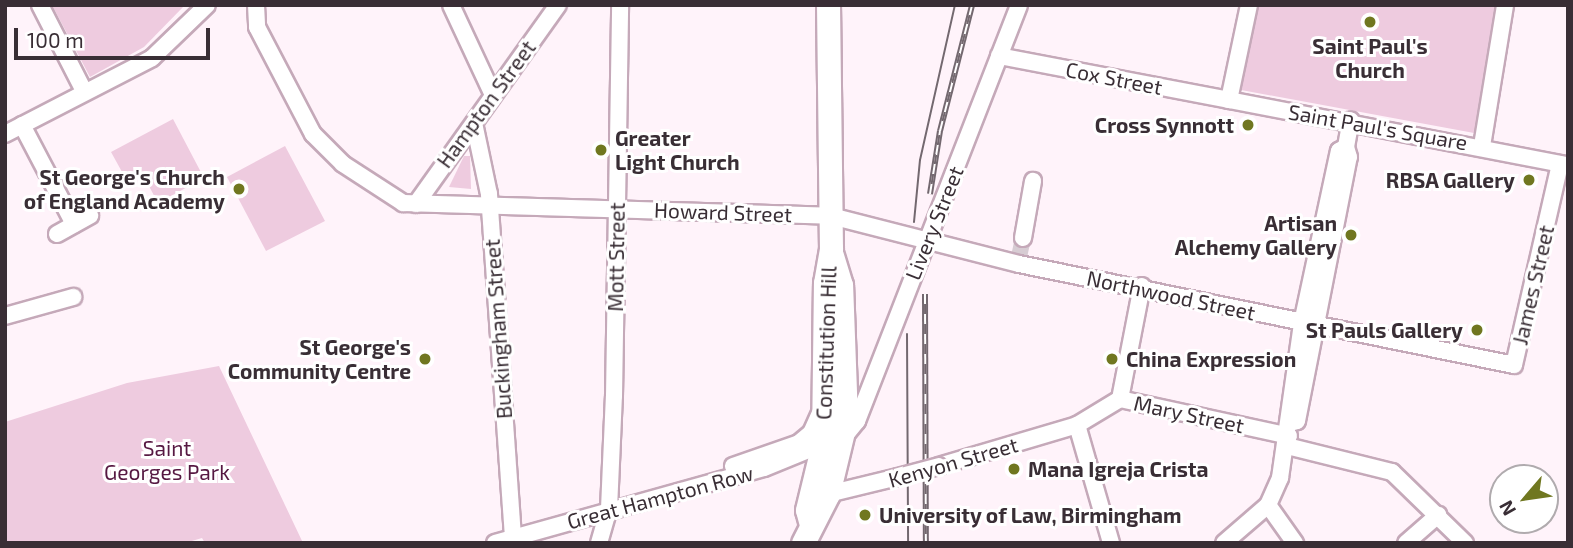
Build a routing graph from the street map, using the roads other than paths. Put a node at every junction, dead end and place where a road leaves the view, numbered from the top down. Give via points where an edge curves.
1 (40, 5) edge
2 (207, 5) edge
3 (256, 5) edge
4 (451, 5) edge
5 (558, 5) edge
6 (621, 5) edge
7 (828, 5) edge
8 (1019, 5) edge
9 (1249, 5) edge
10 (1505, 5) edge
11 (999, 55) junction
12 (84, 91) junction
13 (493, 95) junction
14 (1229, 100) junction
15 (1351, 120) junction
16 (474, 123) junction
17 (22, 125) junction
18 (5, 134) edge
19 (1482, 146) junction
20 (1564, 164) edge
21 (1033, 181) dead end
22 (416, 204) junction
23 (490, 205) junction
24 (617, 207) junction
25 (90, 216) dead end
26 (831, 216) junction
27 (74, 224) junction
28 (57, 234) dead end
29 (1023, 238) tunnel mouth
30 (924, 243) junction
31 (831, 249) junction
32 (1142, 286) junction
33 (73, 298) dead end
34 (5, 316) edge
35 (1308, 324) junction
36 (1514, 365) joint
37 (1120, 399) junction
38 (823, 406) junction
39 (1077, 425) junction
40 (1289, 435) junction
41 (833, 441) junction
42 (693, 485) junction
43 (828, 494) junction
44 (1268, 505) junction
45 (609, 509) junction
46 (1437, 515) junction
47 (807, 532) edge
48 (513, 537) junction
49 (495, 543) edge
50 (599, 543) edge
51 (1111, 543) edge
52 (1224, 543) edge
53 (1295, 543) edge
54 (1406, 543) edge
55 (1465, 543) edge

1 - 12 street
2 - 12 street via 152,58
3 - 22 street, Howard Street via 257,27 313,134 343,164 392,199
4 - 13 street
5 - 13 street, Hampton Street
6 - 24 street, Mott Street
7 - 26 main road, Constitution Hill
8 - 11 street, Livery Street
9 - 14 street
10 - 19 street, Saint Paul's Square
11 - 14 street, Cox Street
11 - 30 street, Livery Street
12 - 17 street
13 - 16 street, Hampton Street
14 - 15 street, Saint Paul's Square
15 - 19 street, Saint Paul's Square
15 - 35 street via 1346,147 1339,151
16 - 22 street, Hampton Street
16 - 23 street, Buckingham Street via 480,132
17 - 18 street
17 - 27 street
19 - 20 street
20 - 36 street, James Street
21 - 29 street
22 - 23 street, Howard Street
23 - 24 street, Howard Street
23 - 48 street, Buckingham Street
24 - 26 street, Howard Street
24 - 45 street, Mott Street
25 - 27 street
26 - 30 street, Northwood Street
26 - 31 main road, Constitution Hill
27 - 28 street
30 - 32 street, Northwood Street
30 - 41 street, Livery Street via 857,421
31 - 38 main road, Constitution Hill via 825,282
31 - 41 main road, Constitution Hill via 841,285
32 - 35 street, Northwood Street
32 - 37 street, Mary Street
33 - 34 street
35 - 36 street, Northwood Street
35 - 40 street via 1286,418
37 - 39 street, Kenyon Street
37 - 40 street, Mary Street
38 - 41 main road, Constitution Hill
38 - 42 street via 811,433 799,443
39 - 43 street, Kenyon Street, bridge
39 - 51 street
40 - 44 street
40 - 46 street, Mary Street via 1392,472
41 - 42 street, Great Hampton Row via 764,468
41 - 43 main road
41 - 47 main road via 807,510
42 - 45 street, Great Hampton Row
43 - 47 main road
44 - 52 street
44 - 53 street
45 - 48 street, Great Hampton Row
45 - 50 street, Mott Street
46 - 54 street
46 - 55 street, Mary Street
48 - 49 street, Great Hampton Row

